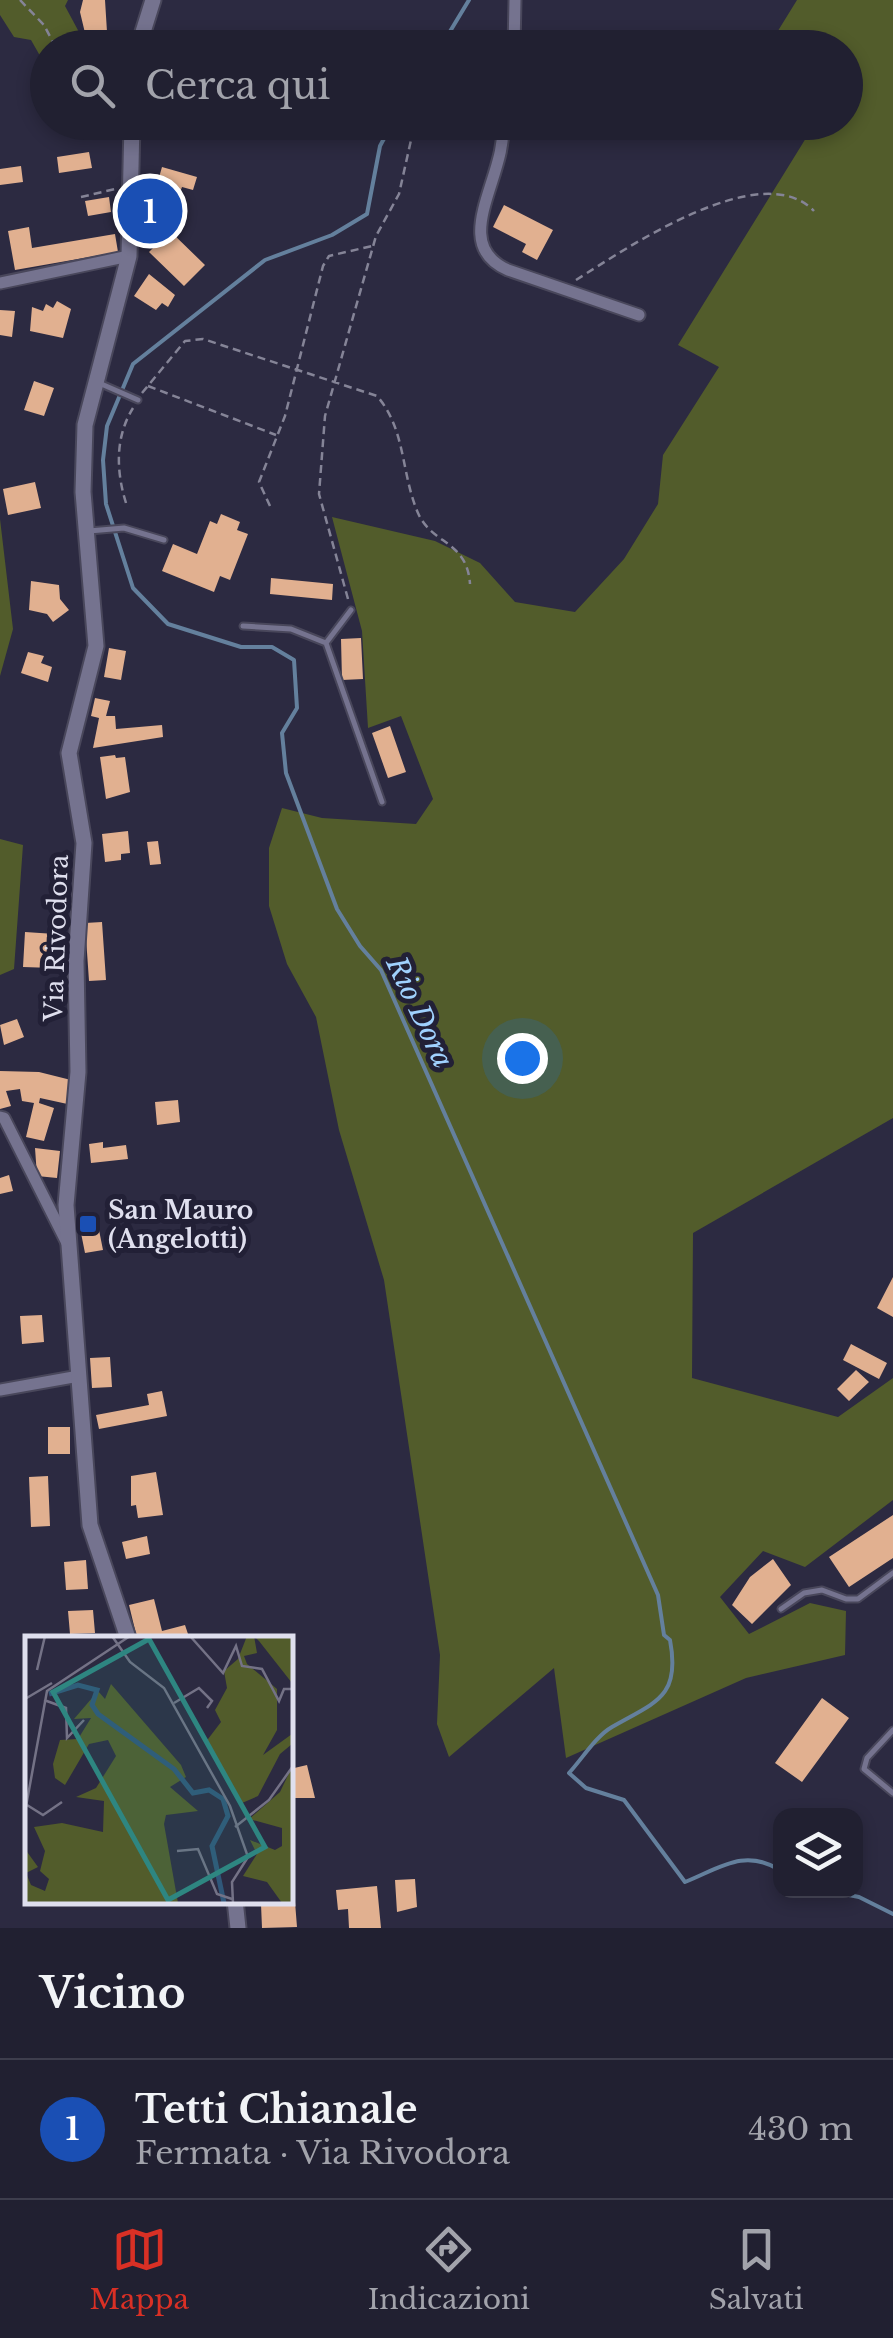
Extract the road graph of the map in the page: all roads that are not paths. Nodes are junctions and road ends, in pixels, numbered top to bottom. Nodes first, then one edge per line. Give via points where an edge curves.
1 (152, 0) edge
2 (515, 0) edge
3 (143, 30) edge
4 (514, 30) edge
5 (132, 140) edge
6 (505, 140) edge
7 (129, 256) junction
8 (0, 284) edge
9 (640, 315) dead end
10 (96, 382) junction
11 (138, 400) road end
12 (86, 531) junction
13 (164, 540) dead end
14 (351, 610) road end
15 (243, 626) dead end
16 (326, 643) junction
17 (382, 802) dead end
18 (0, 1117) edge
19 (69, 1247) junction
20 (78, 1376) junction
21 (0, 1390) edge
22 (893, 1572) edge
23 (781, 1609) dead end
24 (127, 1636) edge
25 (893, 1730) edge
26 (893, 1793) edge
27 (235, 1903) edge
28 (238, 1928) edge

1 - 3 street
2 - 4 street
5 - 7 street, Via Rivodora
6 - 9 street via 478,232 482,252 491,263
7 - 8 street
7 - 10 street, Via Rivodora
10 - 11 lane
10 - 12 street, Via Rivodora via 85,425
12 - 13 lane via 124,528
12 - 19 street, Via Rivodora via 96,646 69,754 84,843
14 - 16 lane
15 - 16 lane via 291,629
16 - 17 lane
18 - 19 street
19 - 20 street, Via Rivodora
20 - 21 street
20 - 24 street, Via Rivodora via 90,1525
22 - 23 lane via 858,1599 822,1590
25 - 26 lane via 864,1769
27 - 28 street

